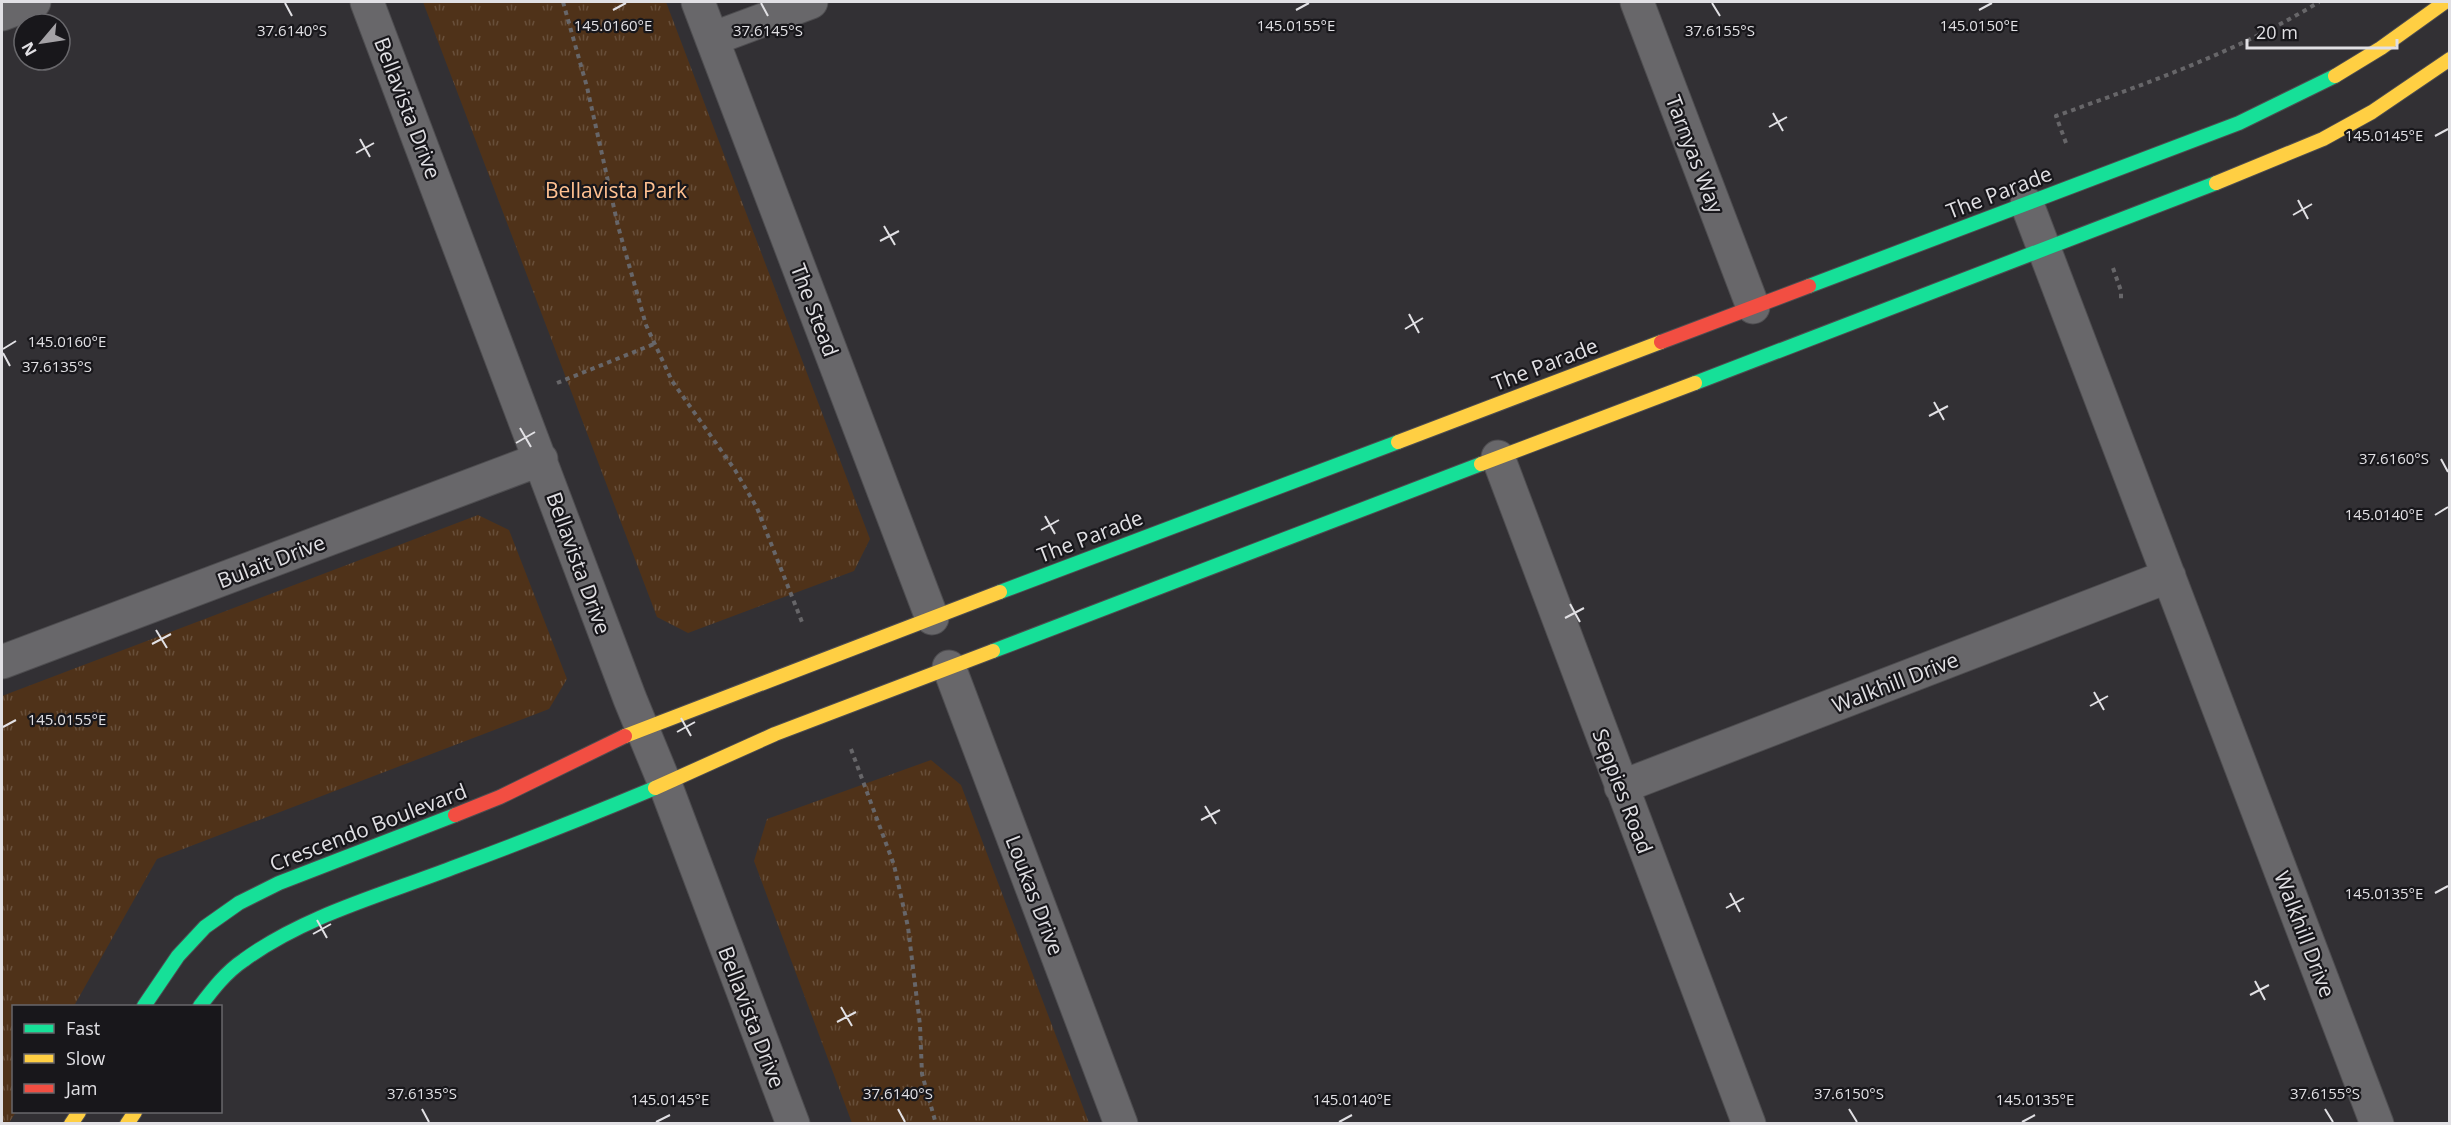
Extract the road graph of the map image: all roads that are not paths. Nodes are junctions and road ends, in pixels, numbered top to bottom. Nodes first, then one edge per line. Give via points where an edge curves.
1 (34, 2) edge
2 (367, 2) edge
3 (698, 2) edge
4 (811, 2) edge
5 (1637, 2) edge
6 (2445, 2) edge
7 (2, 14) edge
8 (712, 39) junction
9 (2450, 59) edge
10 (2027, 204) junction
11 (2042, 250) junction
12 (1753, 307) junction
13 (1498, 457) junction
14 (541, 459) junction
15 (2169, 576) junction
16 (932, 618) junction
17 (2, 662) edge
18 (949, 667) junction
19 (641, 728) junction
20 (664, 784) junction
21 (1622, 787) junction
22 (145, 1005) edge
23 (201, 1005) edge
24 (793, 1124) edge
25 (1121, 1124) edge
26 (1749, 1124) edge
27 (2377, 1124) edge

1 - 7 street
2 - 14 street, Bellavista Drive
3 - 8 street, The Stead
4 - 8 street
5 - 12 street, Tarnyas Way
6 - 10 street, The Parade via 2358,63 2305,92 2239,123
8 - 16 street, The Stead
9 - 11 street via 2372,112 2323,139
10 - 11 street, Walkhill Drive
10 - 12 street, The Parade
11 - 13 street
11 - 15 street, Walkhill Drive
12 - 16 street, The Parade
13 - 18 street
13 - 21 street, Seppies Road
14 - 17 street, Bulait Drive
14 - 19 street, Bellavista Drive
15 - 21 street, Walkhill Drive
15 - 27 street, Walkhill Drive
16 - 19 street, The Parade
18 - 20 street via 775,734
18 - 25 street, Loukas Drive
19 - 20 street, Bellavista Drive
19 - 22 street, Crescendo Boulevard via 500,797 279,883 239,903 205,927 178,956
20 - 23 street via 275,939 242,961
20 - 24 street, Bellavista Drive
21 - 26 street, Seppies Road

